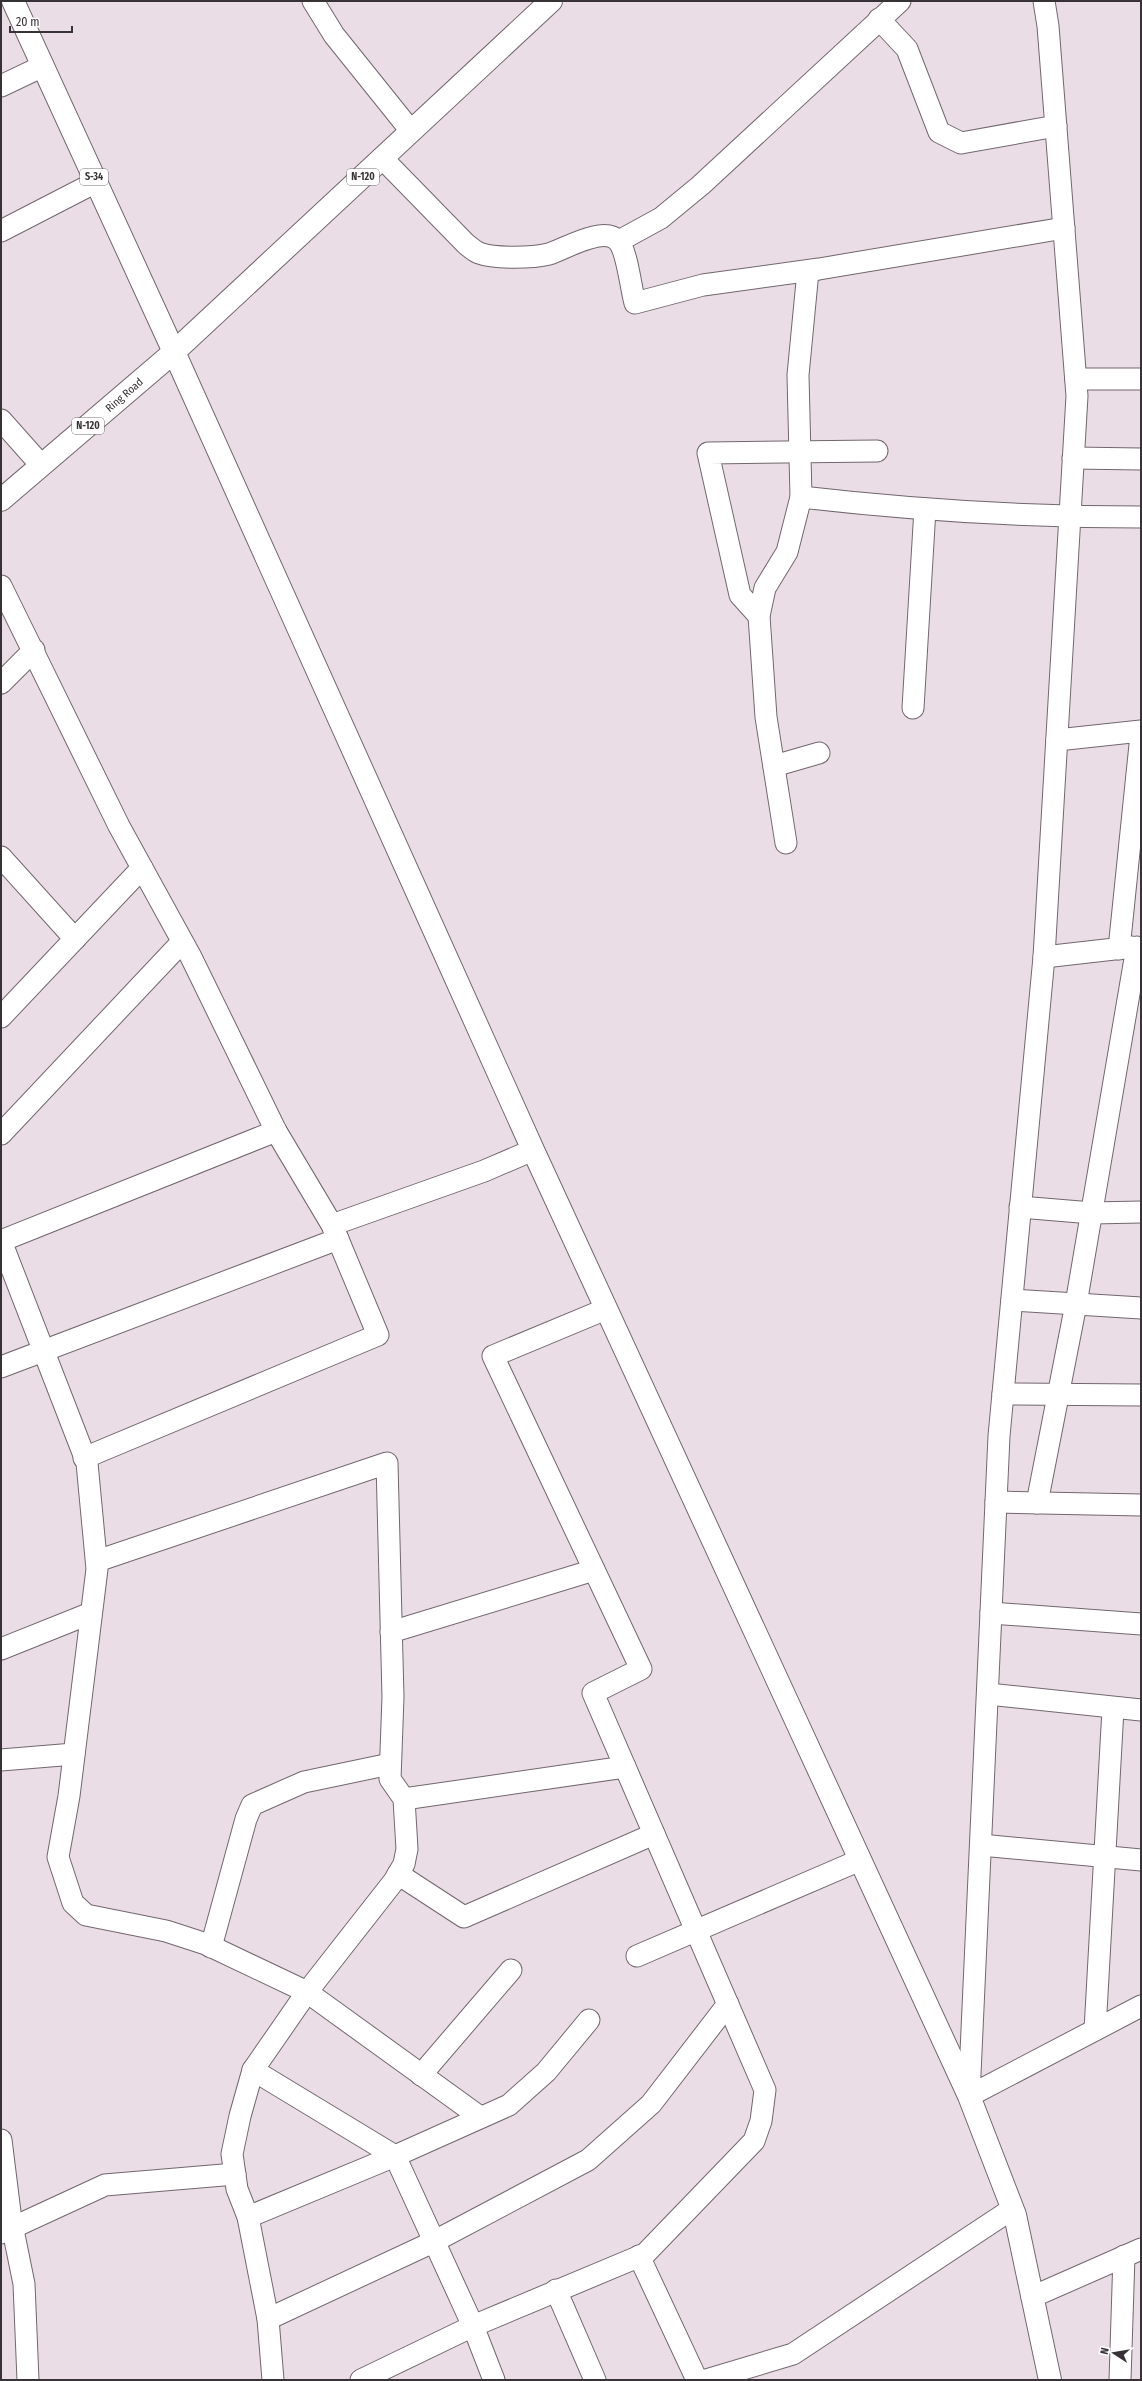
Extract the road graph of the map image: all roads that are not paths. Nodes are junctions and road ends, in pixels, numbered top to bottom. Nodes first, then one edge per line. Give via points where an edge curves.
1 (13, 1) edge
2 (313, 1) edge
3 (551, 1) edge
4 (1044, 1) edge
5 (886, 8) edge
6 (43, 66) junction
7 (1, 86) edge
8 (1056, 126) junction
9 (411, 131) junction
10 (382, 158) junction
11 (96, 182) junction
12 (1064, 228) junction
13 (1, 231) edge
14 (619, 241) junction
15 (808, 270) junction
16 (174, 352) junction
17 (1076, 379) junction
18 (1141, 379) edge
19 (1, 420) edge
20 (877, 451) dead end
21 (799, 452) junction
22 (1074, 458) junction
23 (1141, 459) edge
24 (42, 465) junction
25 (801, 497) junction
26 (1, 500) edge
27 (925, 509) junction
28 (1070, 517) junction
29 (1141, 517) edge
30 (1, 586) edge
31 (759, 616) junction
32 (34, 650) junction
33 (1, 683) edge
34 (913, 708) dead end
35 (1141, 731) edge
36 (1141, 735) edge
37 (1057, 740) junction
38 (819, 753) dead end
39 (774, 766) junction
40 (786, 843) dead end
41 (1135, 855) edge
42 (1, 857) edge
43 (142, 868) junction
44 (75, 939) junction
45 (182, 942) junction
46 (1133, 948) edge
47 (1044, 957) junction
48 (1, 1017) edge
49 (276, 1131) junction
50 (1, 1134) edge
51 (533, 1150) junction
52 (1020, 1207) junction
53 (1141, 1212) edge
54 (1092, 1213) junction
55 (335, 1232) junction
56 (1, 1241) edge
57 (1012, 1300) junction
58 (1076, 1304) junction
59 (1141, 1308) edge
60 (606, 1309) junction
61 (43, 1350) junction
62 (1, 1367) edge
63 (1003, 1394) junction
64 (1058, 1394) junction
65 (1141, 1395) edge
66 (84, 1458) junction
67 (996, 1502) junction
68 (1037, 1503) junction
69 (1141, 1505) edge
70 (97, 1560) junction
71 (594, 1570) junction
72 (91, 1613) junction
73 (991, 1613) junction
74 (1141, 1624) edge
75 (391, 1632) junction
76 (1, 1649) edge
77 (988, 1694) junction
78 (1113, 1709) junction
79 (1141, 1710) edge
80 (74, 1754) junction
81 (1, 1760) edge
82 (390, 1764) junction
83 (625, 1767) junction
84 (404, 1799) junction
85 (654, 1834) junction
86 (981, 1845) junction
87 (1104, 1856) junction
88 (860, 1860) junction
89 (1141, 1860) edge
90 (398, 1874) junction
91 (696, 1931) junction
92 (211, 1947) junction
93 (637, 1956) dead end
94 (511, 1970) dead end
95 (307, 1992) junction
96 (728, 2004) junction
97 (1141, 2006) edge
98 (589, 2020) dead end
99 (1095, 2030) junction
100 (253, 2070) junction
101 (421, 2075) junction
102 (970, 2096) junction
103 (480, 2117) junction
104 (1, 2140) edge
105 (395, 2156) junction
106 (235, 2174) junction
107 (1012, 2209) junction
108 (248, 2217) junction
109 (7, 2231) edge
110 (434, 2242) junction
111 (1132, 2252) edge
112 (639, 2256) junction
113 (556, 2290) junction
114 (1032, 2297) junction
115 (268, 2319) junction
116 (473, 2326) junction
117 (386, 2375) edge
118 (1046, 2378) edge
119 (28, 2380) edge
120 (273, 2380) edge
121 (361, 2380) edge
122 (494, 2380) edge
123 (595, 2380) edge
124 (697, 2380) edge
125 (706, 2380) edge
126 (1120, 2380) edge

1 - 6 main road, S-34
2 - 9 street via 334,35
3 - 9 main road, N-120
4 - 8 street
5 - 8 street via 907,49 939,132 961,143
5 - 14 street via 701,185 661,218
6 - 7 street
6 - 11 main road, S-34
8 - 12 street
9 - 10 main road, N-120
10 - 14 street via 466,244 479,253 524,257 549,254 588,238 606,235
10 - 16 main road, N-120
11 - 13 street
11 - 16 main road, S-34
12 - 15 street
12 - 17 street
14 - 15 street via 635,303 703,285
15 - 21 street via 798,375
16 - 24 main road, Ring Road / N-120
16 - 51 main road
17 - 18 street
17 - 22 street
19 - 24 street
20 - 21 street
21 - 25 street
21 - 31 street via 708,453 740,595
22 - 23 street
22 - 28 street
24 - 26 main road, Ring Road / N-120
25 - 27 street
25 - 31 street via 787,552 765,588
27 - 28 street
27 - 34 street
28 - 29 street
28 - 37 street
30 - 32 street
31 - 39 street via 766,717
32 - 33 street
32 - 43 street
35 - 37 street
36 - 41 street
37 - 47 street
38 - 39 street
39 - 40 street
41 - 46 street
42 - 44 street
43 - 44 street
43 - 45 street
44 - 48 street
45 - 49 street
45 - 50 street
46 - 47 street
46 - 54 street
47 - 52 street
49 - 55 street
49 - 56 street
51 - 55 street
51 - 60 main road
52 - 54 street
52 - 57 street
53 - 54 street
54 - 58 street
55 - 61 street
55 - 66 street via 378,1335
56 - 61 street
57 - 58 street
57 - 63 street
58 - 59 street
58 - 64 street
60 - 71 street via 492,1356
60 - 88 main road
61 - 62 street
61 - 66 street
63 - 64 street
63 - 67 street
64 - 65 street
64 - 68 street
66 - 70 street
67 - 68 street
67 - 73 street
68 - 69 street
70 - 72 street
70 - 75 street via 387,1463
71 - 75 street
71 - 83 street via 641,1669 593,1693
72 - 76 street
72 - 80 street
73 - 74 street
73 - 77 street
75 - 82 street via 393,1697
77 - 78 street
77 - 86 street
78 - 79 street
78 - 87 street
80 - 81 street
80 - 92 street via 58,1857 73,1904 86,1915 166,1931
82 - 84 street via 390,1779
82 - 92 street via 304,1782 252,1805
83 - 84 street
83 - 85 street
84 - 90 street via 407,1849 404,1864
85 - 90 street via 464,1917
85 - 91 street
86 - 87 street
86 - 102 street
87 - 89 street
87 - 99 street
88 - 91 street
88 - 102 main road
90 - 95 street
91 - 93 street
91 - 96 street
92 - 95 street
94 - 101 street
95 - 100 street
95 - 101 street
96 - 110 street via 650,2104 588,2160
96 - 112 street via 765,2090 761,2121 754,2141 645,2254
97 - 99 street
98 - 103 street via 541,2077 509,2105
99 - 102 street
100 - 105 street
100 - 106 street via 232,2154
101 - 103 street
102 - 107 main road
103 - 105 street
104 - 109 street
105 - 108 street
105 - 110 street
106 - 108 street via 237,2189
106 - 109 street via 106,2184
107 - 114 main road
107 - 125 street via 792,2354
108 - 115 street
109 - 119 street via 24,2284
110 - 115 street
110 - 116 street
111 - 114 street
111 - 126 street
112 - 113 street
112 - 124 street
113 - 116 street
113 - 123 street
114 - 118 main road
115 - 120 street
116 - 117 street
116 - 122 street
117 - 121 street

